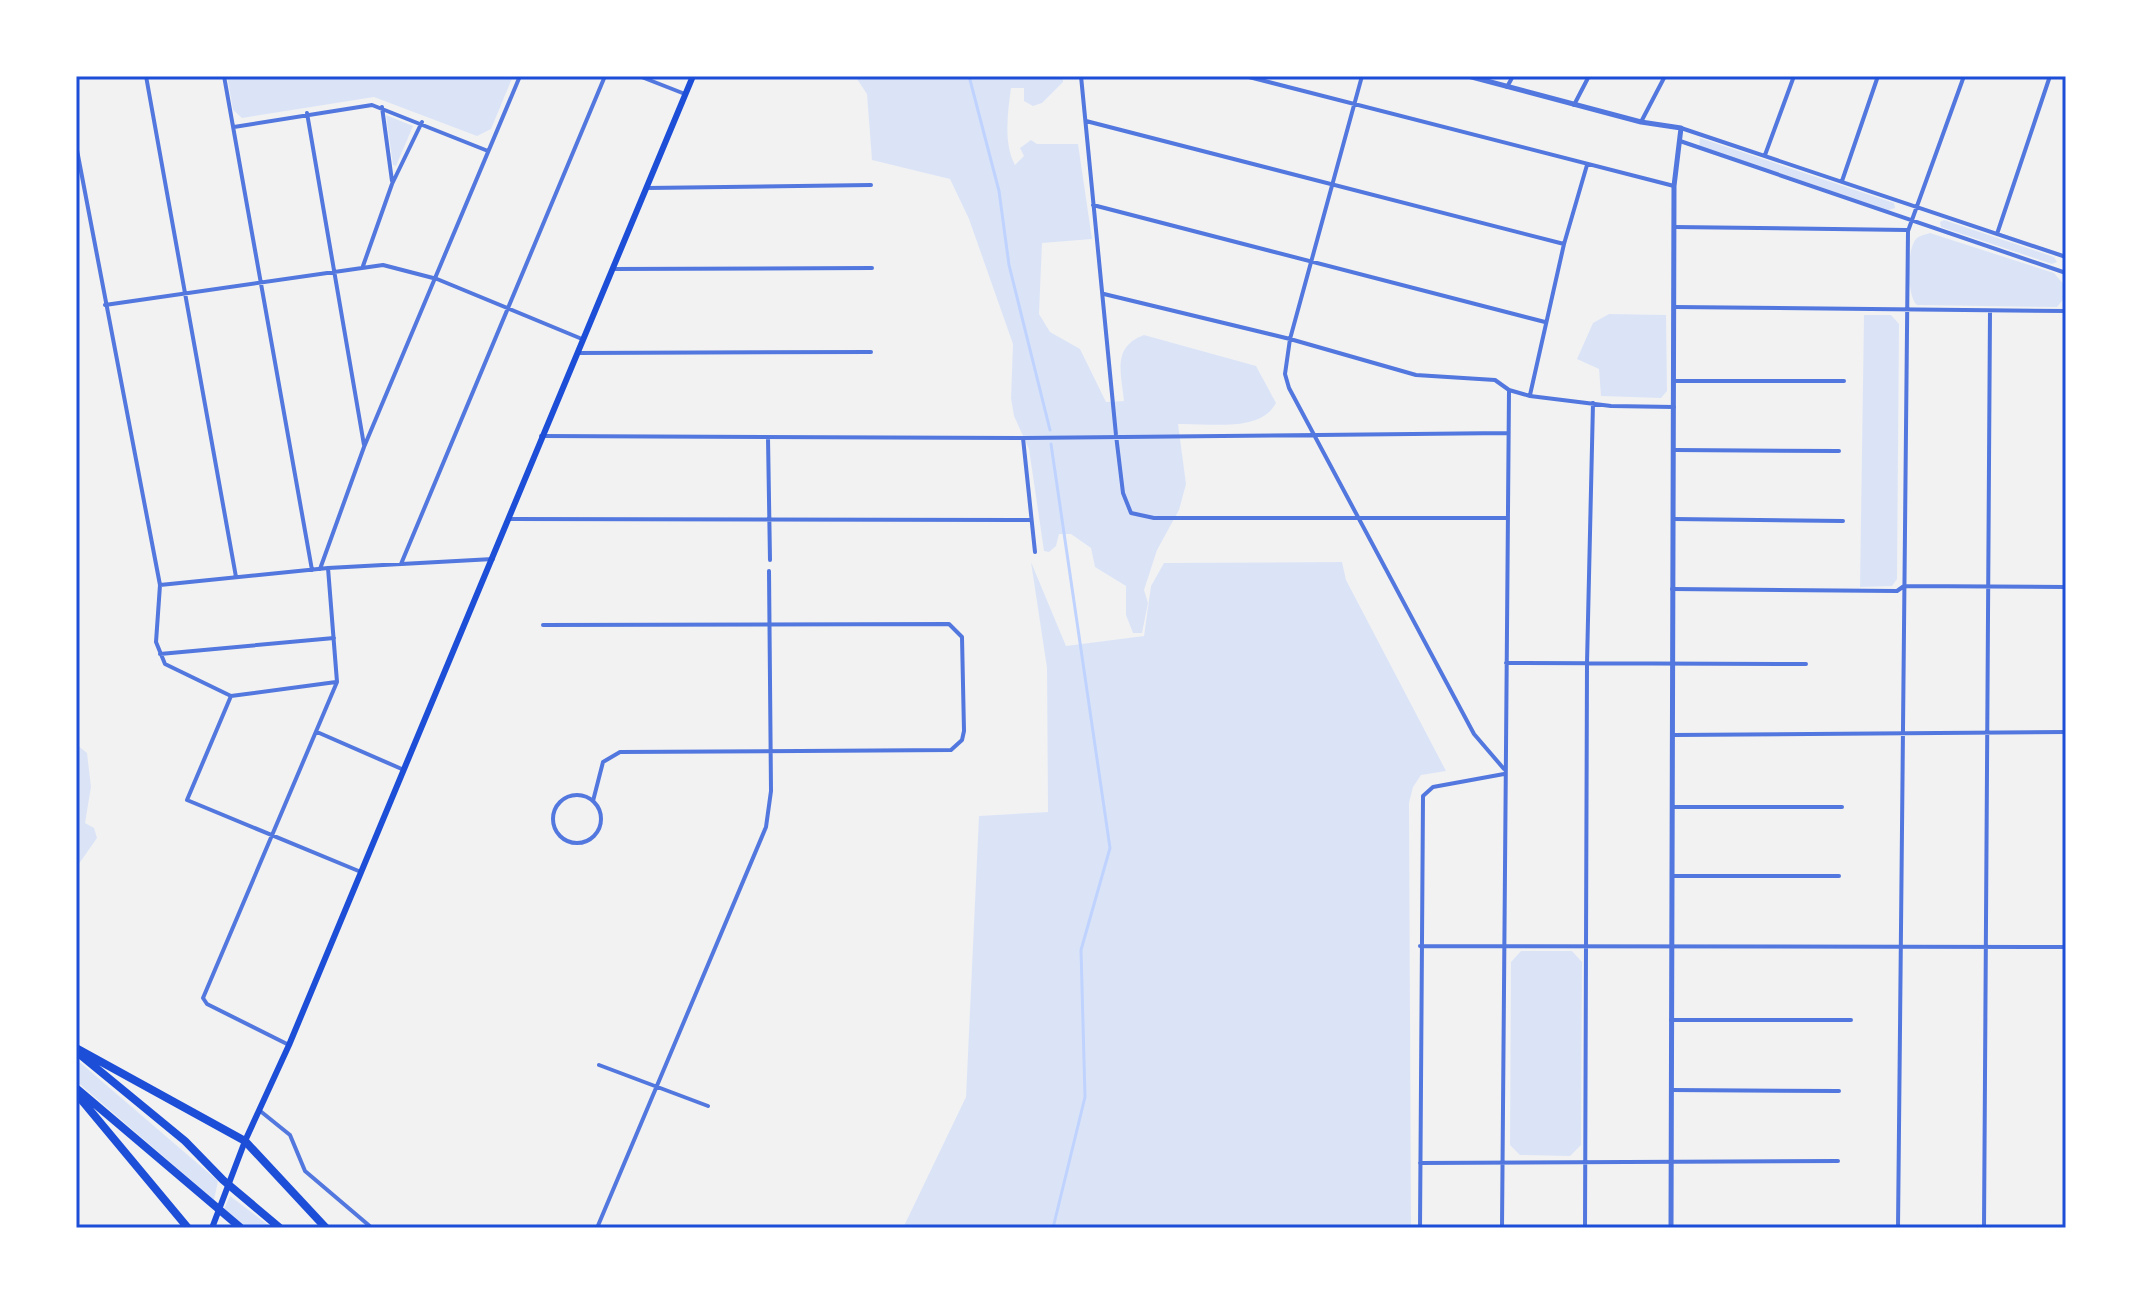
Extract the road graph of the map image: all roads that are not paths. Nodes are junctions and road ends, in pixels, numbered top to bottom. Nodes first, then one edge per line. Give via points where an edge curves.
1 (146, 76) edge
2 (224, 76) edge
3 (520, 76) edge
4 (605, 76) edge
5 (639, 76) edge
6 (693, 76) edge
7 (1081, 76) edge
8 (1245, 76) edge
9 (1362, 76) edge
10 (1468, 76) edge
11 (1513, 76) edge
12 (1589, 76) edge
13 (1665, 76) edge
14 (1794, 76) edge
15 (1878, 76) edge
16 (1964, 76) edge
17 (2050, 76) edge
18 (1507, 87) junction
19 (685, 94) junction
20 (1354, 103) junction
21 (1574, 105) junction
22 (382, 106) junction
23 (307, 113) junction
24 (1086, 121) junction
25 (422, 122) junction
26 (1641, 122) junction
27 (234, 127) junction
28 (1681, 128) junction
29 (1677, 141) junction
30 (76, 145) edge
31 (488, 151) junction
32 (1765, 155) junction
33 (1587, 165) junction
34 (1842, 181) junction
35 (392, 184) junction
36 (1333, 184) junction
37 (871, 185) dead end
38 (1674, 186) junction
39 (647, 188) junction
40 (1093, 205) junction
41 (1919, 207) junction
42 (1912, 222) junction
43 (1674, 227) junction
44 (1908, 231) junction
45 (1997, 234) junction
46 (1564, 244) junction
47 (2066, 257) edge
48 (1313, 263) junction
49 (363, 266) junction
50 (872, 268) dead end
51 (612, 269) junction
52 (336, 271) junction
53 (2066, 273) edge
54 (437, 279) junction
55 (259, 284) junction
56 (1104, 294) junction
57 (184, 295) junction
58 (105, 305) junction
59 (1674, 307) junction
60 (508, 308) junction
61 (1907, 310) junction
62 (1990, 311) junction
63 (2066, 311) edge
64 (1545, 322) junction
65 (582, 339) junction
66 (1290, 339) junction
67 (871, 352) dead end
68 (577, 353) junction
69 (1674, 381) junction
70 (1844, 381) dead end
71 (1509, 390) junction
72 (1530, 396) junction
73 (1593, 403) junction
74 (1674, 407) junction
75 (1315, 432) junction
76 (1507, 433) junction
77 (1116, 435) junction
78 (541, 436) junction
79 (768, 438) junction
80 (1023, 438) junction
81 (364, 447) junction
82 (1675, 450) junction
83 (1839, 451) dead end
84 (1360, 517) junction
85 (1507, 518) junction
86 (507, 519) junction
87 (1673, 519) junction
88 (1030, 520) junction
89 (770, 521) junction
90 (1843, 521) dead end
91 (1035, 552) dead end
92 (493, 559) junction
93 (770, 560) dead end
94 (401, 564) junction
95 (328, 568) junction
96 (320, 569) junction
97 (312, 570) junction
98 (769, 571) dead end
99 (236, 577) junction
100 (160, 585) junction
101 (1904, 586) junction
102 (1988, 587) junction
103 (2066, 587) edge
104 (1672, 589) junction
105 (770, 624) junction
106 (543, 625) dead end
107 (334, 638) junction
108 (160, 654) junction
109 (1506, 663) junction
110 (1587, 663) junction
111 (1672, 663) junction
112 (1806, 664) dead end
113 (337, 682) junction
114 (231, 696) junction
115 (317, 732) junction
116 (2066, 732) edge
117 (1674, 735) junction
118 (1903, 735) junction
119 (1987, 735) junction
120 (771, 752) junction
121 (404, 770) junction
122 (1504, 772) junction
123 (593, 801) junction
124 (1673, 807) junction
125 (1842, 807) dead end
126 (273, 836) junction
127 (361, 872) junction
128 (1672, 876) junction
129 (1839, 876) dead end
130 (1504, 945) junction
131 (1420, 946) junction
132 (1588, 946) junction
133 (1671, 946) junction
134 (1901, 946) junction
135 (1985, 946) junction
136 (2066, 947) edge
137 (1671, 1020) junction
138 (1851, 1020) dead end
139 (289, 1045) junction
140 (76, 1049) edge
141 (599, 1065) dead end
142 (657, 1085) junction
143 (1671, 1090) junction
144 (76, 1091) edge
145 (1839, 1091) dead end
146 (708, 1106) dead end
147 (259, 1110) junction
148 (245, 1141) junction
149 (1838, 1161) dead end
150 (1502, 1162) junction
151 (1585, 1162) junction
152 (1420, 1163) junction
153 (1670, 1164) junction
154 (238, 1225) edge
155 (188, 1228) edge
156 (212, 1228) edge
157 (280, 1228) edge
158 (326, 1228) edge
159 (372, 1228) edge
160 (597, 1228) edge
161 (1420, 1228) edge
162 (1502, 1228) edge
163 (1585, 1228) edge
164 (1671, 1228) edge
165 (1898, 1228) edge
166 (1984, 1228) edge

1 - 57 street
2 - 27 street
3 - 31 street
4 - 60 street
5 - 19 street
6 - 19 main road
7 - 24 street
8 - 20 street
9 - 20 street
10 - 18 street
11 - 18 street
12 - 21 street
13 - 26 street
14 - 32 street
15 - 34 street
16 - 41 street
17 - 45 street
18 - 21 street
19 - 39 main road
20 - 33 street
20 - 36 street
21 - 26 street
22 - 23 street
22 - 25 street
22 - 35 street
23 - 27 street
23 - 52 street
24 - 36 street
24 - 40 street
25 - 31 street
25 - 35 street
26 - 28 street
27 - 55 street
28 - 29 street
28 - 32 street
29 - 38 street
29 - 42 street
30 - 58 street
31 - 54 street
32 - 34 street
33 - 38 street
33 - 46 street
34 - 41 street
35 - 49 street
36 - 46 street
36 - 48 street
37 - 39 street
38 - 43 street
39 - 51 main road
40 - 48 street
40 - 56 street
41 - 42 street
41 - 45 street
42 - 44 street
42 - 53 street
43 - 44 street
43 - 59 street
44 - 61 street
45 - 47 street
46 - 64 street
48 - 64 street
48 - 66 street
49 - 52 street
49 - 54 street via 405,269
50 - 51 street
51 - 65 main road
52 - 55 street
52 - 81 street
54 - 60 street
54 - 81 street
55 - 57 street
55 - 97 street
56 - 66 street
56 - 77 street
57 - 58 street
57 - 99 street
58 - 100 street
59 - 61 street
59 - 69 street
60 - 65 street
60 - 94 street
61 - 62 street
61 - 101 street
62 - 63 street
62 - 102 street
64 - 72 street
65 - 68 main road
66 - 71 street via 1416,375 1495,380
66 - 75 street via 1287,383
67 - 68 street
68 - 78 main road
69 - 70 street
69 - 74 street
71 - 72 street
71 - 76 street
72 - 73 street
73 - 74 street
73 - 110 street
74 - 82 street
75 - 76 street
75 - 77 street
75 - 84 street
76 - 85 street
77 - 80 street
77 - 84 street via 1127,509 1135,515
78 - 79 street
78 - 86 main road
79 - 80 street
79 - 89 street
80 - 88 street
81 - 96 street
82 - 83 street
82 - 87 street
84 - 85 street
84 - 122 street via 1474,734
85 - 109 street
86 - 89 street
86 - 92 main road
87 - 90 street
87 - 104 street
88 - 89 street
88 - 91 street
89 - 93 street
92 - 94 street
92 - 121 main road
94 - 95 street
95 - 96 street
95 - 107 street
96 - 97 street
97 - 99 street
98 - 105 street
99 - 100 street
100 - 108 street
101 - 102 street
101 - 104 street via 1897,591
101 - 118 street
102 - 103 street
102 - 119 street
104 - 111 street
105 - 106 street
105 - 120 street
105 - 120 street via 953,625 962,637 964,731 959,744 946,751
107 - 108 street
107 - 113 street
108 - 114 street via 174,671
109 - 110 street
109 - 122 street
110 - 111 street
110 - 132 street
111 - 112 street
111 - 117 street
113 - 114 street
113 - 115 street
114 - 126 street via 187,800
115 - 121 street
115 - 126 street
116 - 119 street
117 - 118 street
117 - 124 street
118 - 119 street
118 - 134 street
119 - 135 street
120 - 123 street via 615,753 601,767
120 - 142 street via 770,803 762,839
121 - 127 main road
122 - 130 street
122 - 131 street via 1433,787 1423,796
123 - 123 street via 578,795 562,800 553,815 561,836 582,842 596,833 601,816
124 - 125 street
124 - 128 street
126 - 127 street
126 - 139 street via 204,994 207,1004
127 - 139 main road
128 - 129 street
128 - 133 street
130 - 131 street
130 - 132 street
130 - 150 street
131 - 152 street
132 - 133 street
132 - 151 street
133 - 134 street
133 - 137 street
134 - 135 street
134 - 165 street
135 - 136 street
135 - 166 street
137 - 138 street
137 - 143 street
139 - 147 main road
140 - 148 highway
140 - 157 highway
141 - 142 street
142 - 146 street
142 - 160 street
143 - 145 street
143 - 153 street
144 - 154 highway
144 - 155 highway
147 - 148 main road
147 - 159 street via 290,1135 305,1171
148 - 156 main road
148 - 158 highway
149 - 153 street
150 - 151 street
150 - 152 street
150 - 162 street
151 - 153 street
151 - 163 street
152 - 161 street
153 - 164 street

